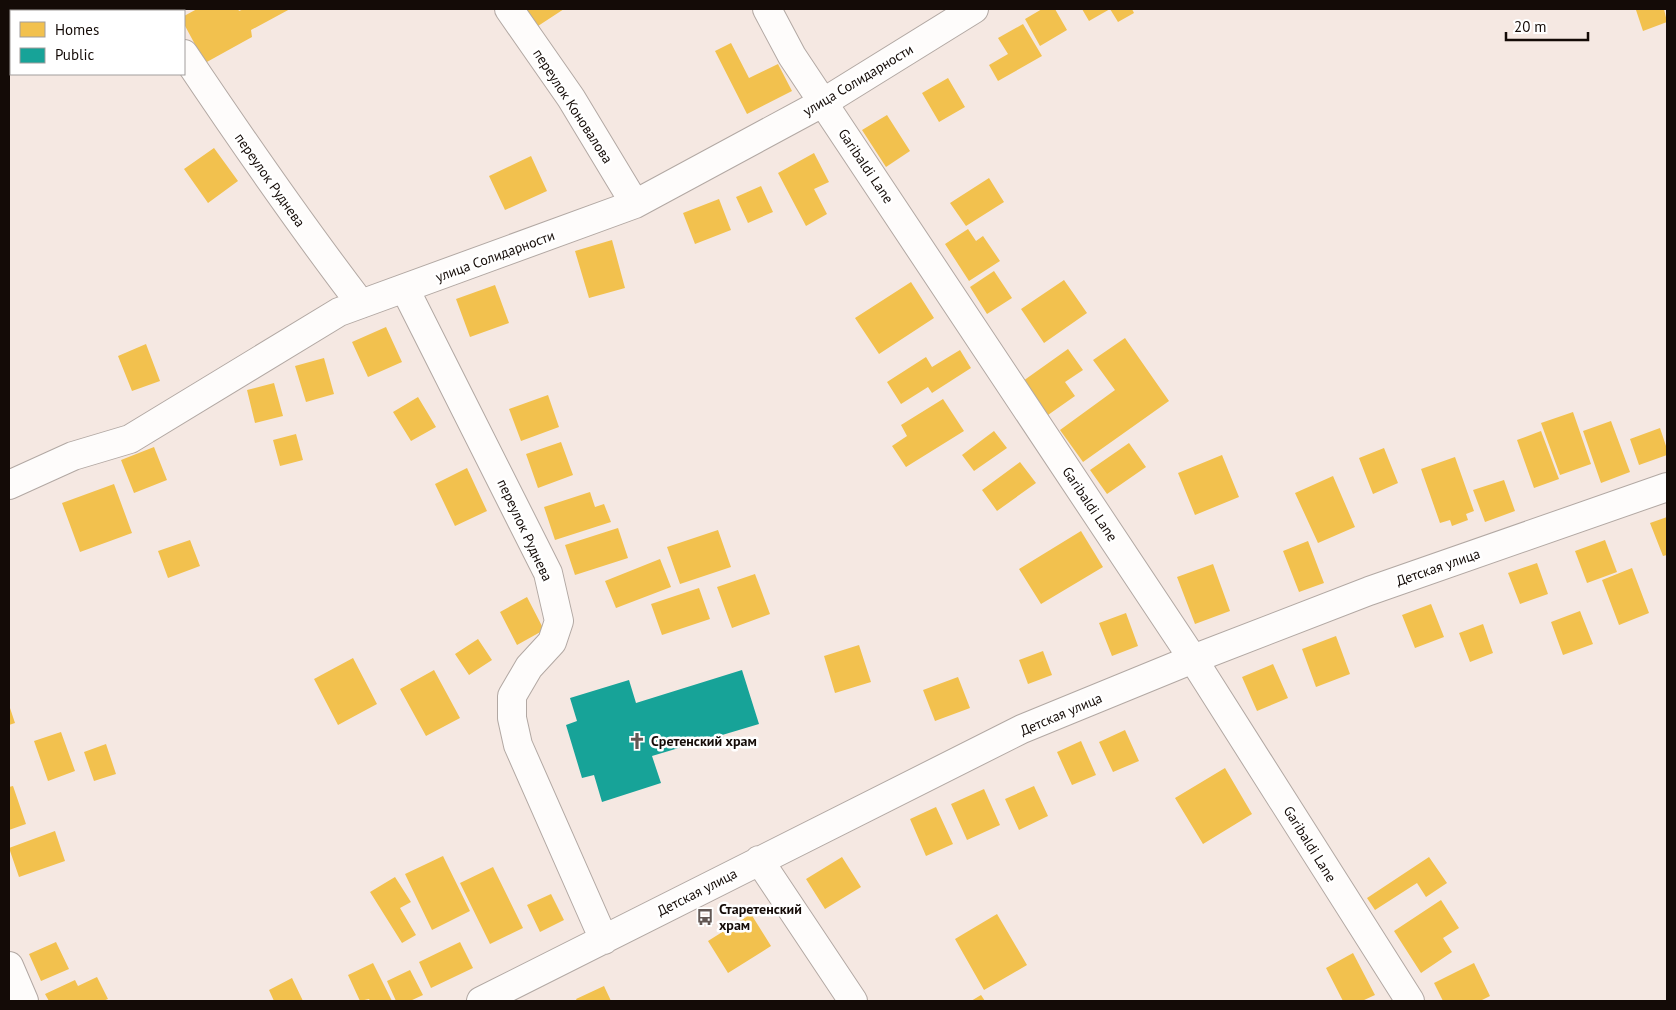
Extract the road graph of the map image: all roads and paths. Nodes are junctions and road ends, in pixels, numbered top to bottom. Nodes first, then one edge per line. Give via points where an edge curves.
1 (510, 9) edge
2 (767, 9) edge
3 (974, 9) edge
4 (185, 55) edge
5 (824, 102) junction
6 (635, 204) junction
7 (405, 289) junction
8 (361, 304) junction
9 (9, 485) edge
10 (1667, 487) edge
11 (1193, 659) junction
12 (759, 860) junction
13 (604, 940) junction
14 (9, 966) edge
15 (24, 1001) edge
16 (480, 1001) edge
17 (854, 1001) edge
18 (1410, 1001) edge

1 - 6 street, переулок Коновалова via 571,98
2 - 5 street, Garibaldi Lane via 792,56
3 - 5 street, улица Солидарности
4 - 8 street, переулок Руднева via 251,154
5 - 6 street, улица Солидарности
5 - 11 street, Garibaldi Lane
6 - 7 street, улица Солидарности
7 - 8 street, улица Солидарности
7 - 13 street, переулок Руднева via 548,573 560,621 552,642 529,667 512,696 512,718 518,745
8 - 9 street, улица Солидарности via 338,312 130,438 73,456
10 - 11 street, Детская улица via 1369,591
11 - 12 street, Детская улица via 1022,729
11 - 18 street, Garibaldi Lane
12 - 13 street, Детская улица
12 - 17 street
13 - 16 street, Детская улица
14 - 15 street

